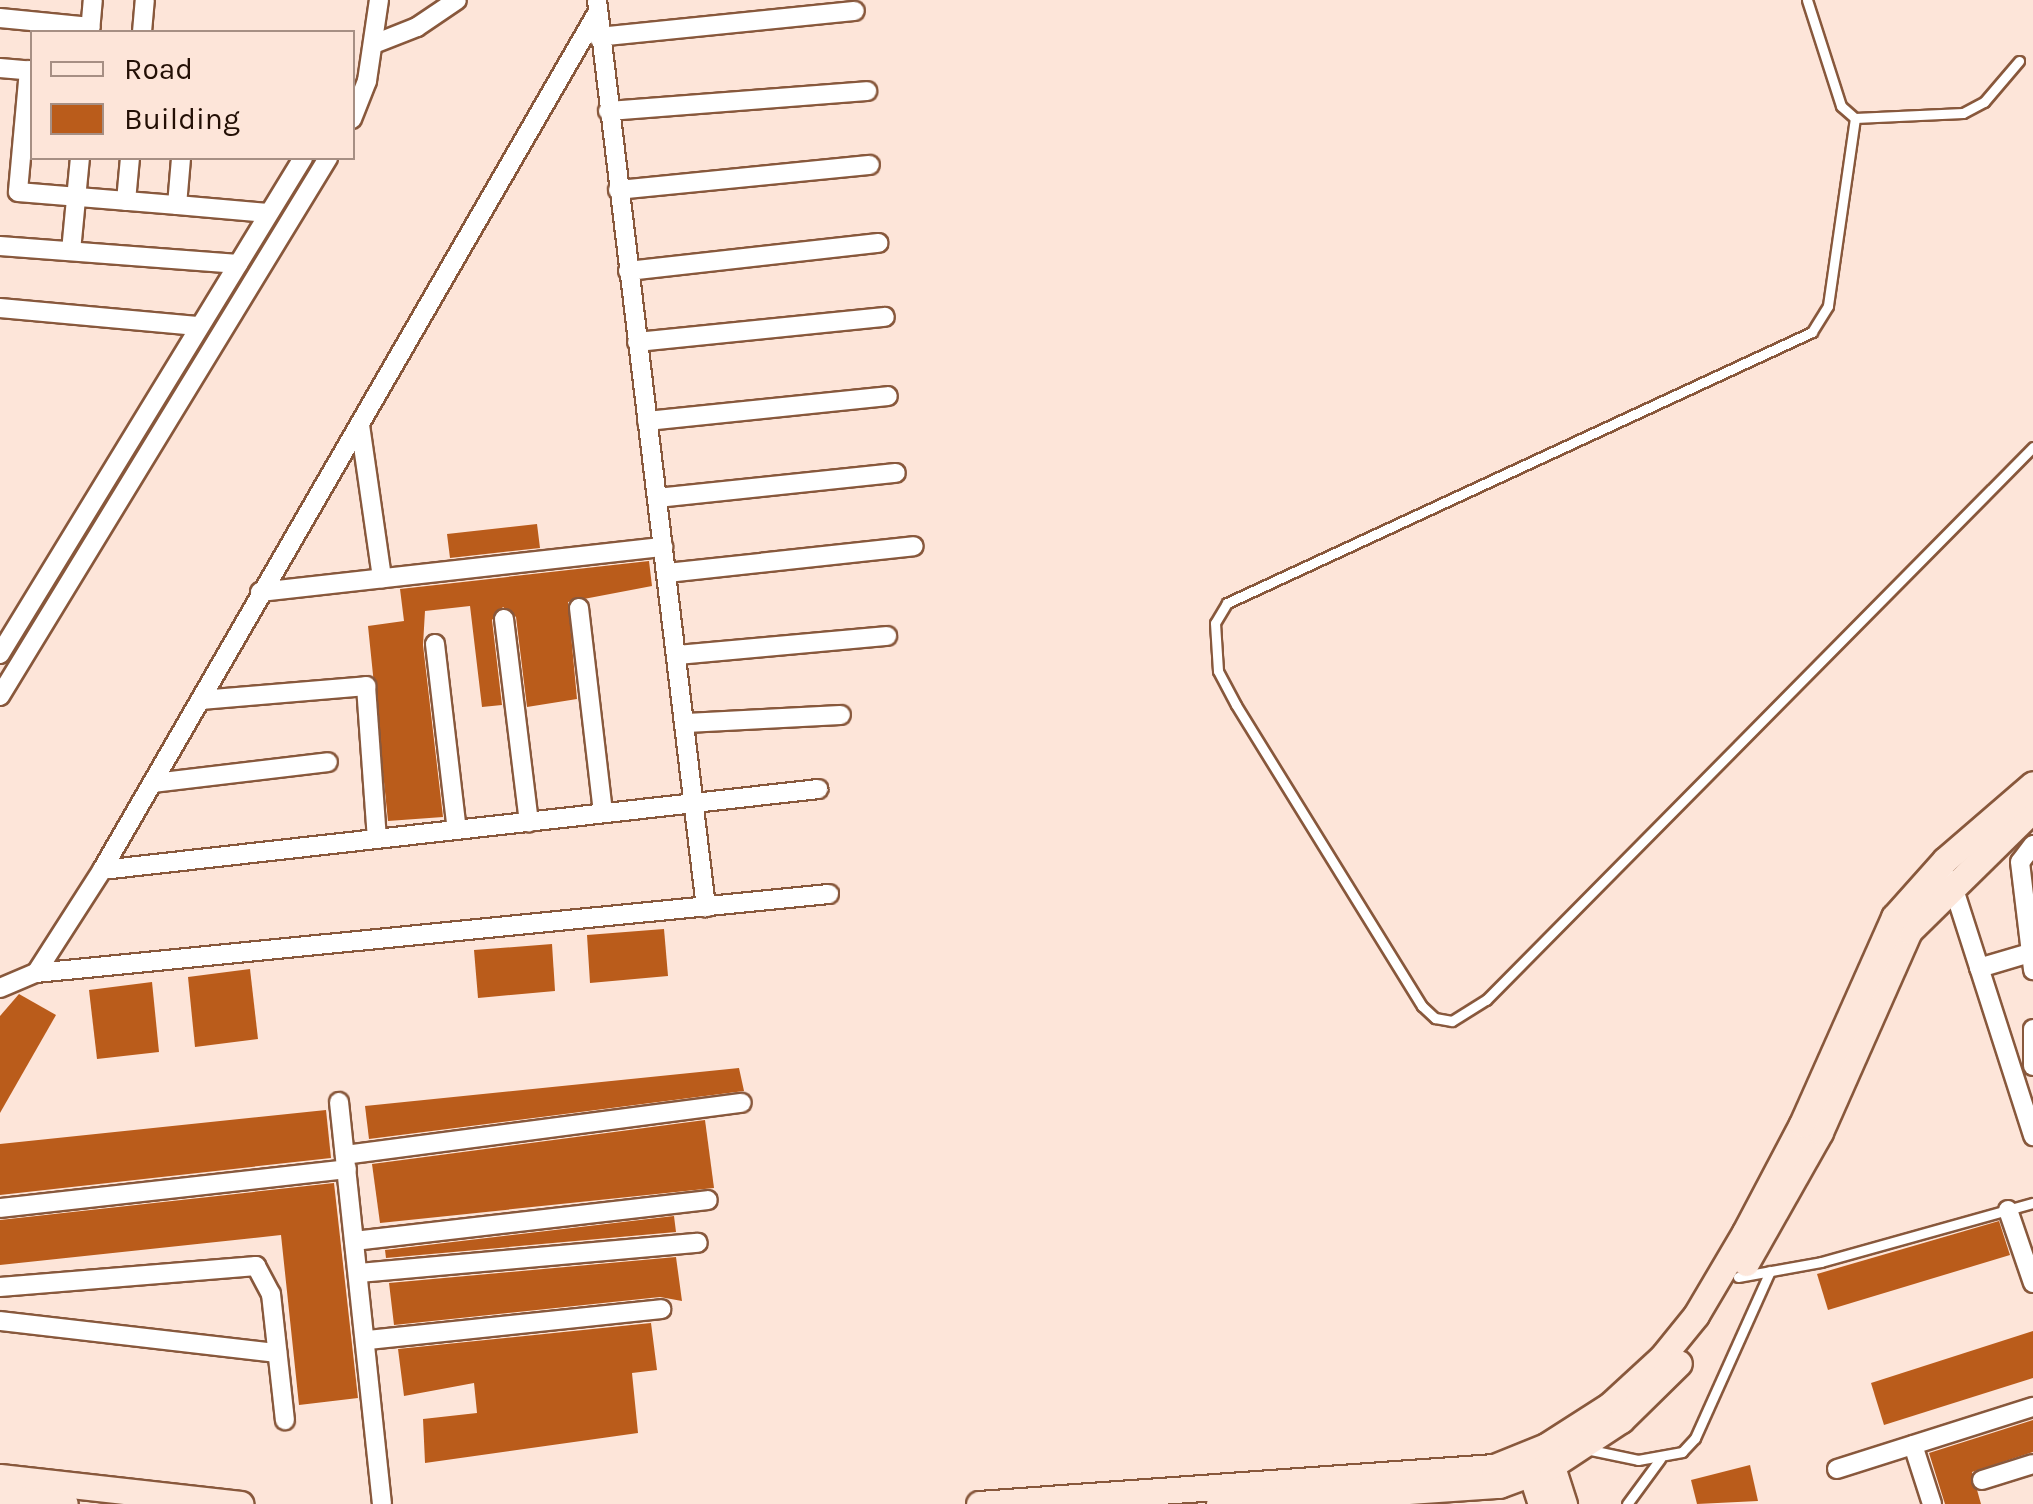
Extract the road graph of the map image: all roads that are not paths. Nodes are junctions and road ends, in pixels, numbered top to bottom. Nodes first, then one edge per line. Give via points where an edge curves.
1 (93, 0) edge
2 (145, 0) edge
3 (379, 0) edge
4 (457, 0) edge
5 (1806, 0) edge
6 (596, 8) edge
7 (856, 11) dead end
8 (0, 18) edge
9 (90, 30) edge
10 (142, 30) edge
11 (598, 37) junction
12 (374, 44) junction
13 (2019, 61) dead end
14 (0, 68) edge
15 (30, 71) edge
16 (360, 86) edge
17 (867, 92) dead end
18 (608, 111) junction
19 (1854, 118) junction
20 (80, 160) edge
21 (130, 160) edge
22 (182, 160) edge
23 (302, 160) edge
24 (327, 160) edge
25 (870, 165) dead end
26 (618, 190) junction
27 (77, 196) junction
28 (126, 201) junction
29 (177, 205) junction
30 (268, 213) junction
31 (878, 243) dead end
32 (0, 246) edge
33 (72, 251) junction
34 (238, 264) junction
35 (628, 271) junction
36 (0, 308) edge
37 (886, 317) dead end
38 (196, 326) junction
39 (638, 342) junction
40 (888, 396) dead end
41 (648, 421) junction
42 (360, 425) junction
43 (2033, 447) edge
44 (896, 473) dead end
45 (658, 498) junction
46 (914, 546) dead end
47 (664, 547) junction
48 (667, 573) junction
49 (382, 578) junction
50 (260, 592) junction
51 (579, 608) dead end
52 (504, 619) dead end
53 (887, 636) dead end
54 (435, 644) dead end
55 (0, 654) edge
56 (678, 655) junction
57 (0, 696) edge
58 (201, 700) junction
59 (840, 714) dead end
60 (686, 723) junction
61 (328, 762) dead end
62 (153, 783) junction
63 (2033, 784) edge
64 (818, 789) dead end
65 (696, 803) junction
66 (2033, 809) edge
67 (603, 814) junction
68 (529, 822) junction
69 (457, 830) junction
70 (377, 839) junction
71 (2033, 845) edge
72 (102, 870) junction
73 (1948, 872) junction
74 (830, 894) dead end
75 (706, 906) junction
76 (2031, 958) edge
77 (1979, 968) junction
78 (36, 973) junction
79 (0, 988) edge
80 (2033, 1029) edge
81 (2033, 1066) edge
82 (340, 1102) dead end
83 (742, 1102) dead end
84 (2033, 1136) edge
85 (346, 1162) junction
86 (708, 1200) dead end
87 (2033, 1203) edge
88 (0, 1208) edge
89 (2008, 1210) junction
90 (354, 1240) junction
91 (698, 1243) dead end
92 (1770, 1271) junction
93 (359, 1274) junction
94 (1738, 1277) junction
95 (2033, 1283) edge
96 (0, 1287) edge
97 (661, 1310) dead end
98 (0, 1321) edge
99 (368, 1340) junction
100 (278, 1353) junction
101 (2033, 1407) edge
102 (285, 1420) dead end
103 (1913, 1445) junction
104 (1578, 1448) junction
105 (1660, 1459) junction
106 (1538, 1460) junction
107 (2033, 1464) edge
108 (1837, 1469) dead end
109 (0, 1478) edge
110 (1982, 1480) dead end
111 (0, 1496) edge
112 (1335, 1501) edge
113 (66, 1504) edge
114 (240, 1504) edge
115 (382, 1504) edge
116 (979, 1504) edge
117 (1219, 1504) edge
118 (1541, 1504) edge
119 (1564, 1504) edge
120 (1627, 1504) edge
121 (1932, 1504) edge

1 - 9 street
2 - 10 street
3 - 12 street
4 - 12 street via 417,28
5 - 19 lane via 1841,106
6 - 11 street
6 - 42 street
7 - 11 street
8 - 9 street
11 - 18 street
12 - 16 street
13 - 19 lane via 1984,102 1963,113
14 - 15 street
15 - 27 street via 18,192
17 - 18 street
18 - 26 street
19 - 43 lane via 1828,306 1812,332 1227,603 1215,623 1218,671 1422,1006 1452,1021 1486,1000
20 - 27 street
21 - 28 street
22 - 29 street
23 - 30 street
24 - 57 street
25 - 26 street
26 - 35 street
27 - 28 street
27 - 33 street
28 - 29 street
29 - 30 street
30 - 34 street
31 - 35 street
32 - 33 street
33 - 34 street
34 - 38 street
35 - 39 street
36 - 38 street
37 - 39 street
38 - 55 street
39 - 41 street
40 - 41 street
41 - 45 street
42 - 49 street
42 - 50 street
44 - 45 street
45 - 47 street
46 - 48 street
47 - 48 street
47 - 49 street
48 - 56 street
49 - 50 street
50 - 58 street
51 - 67 street
52 - 68 street
53 - 56 street
54 - 69 street
56 - 60 street
58 - 62 street
58 - 70 street via 366,686
59 - 60 street
60 - 65 street
61 - 62 street
62 - 72 street
63 - 73 main road
64 - 65 street
65 - 67 street
65 - 75 street
66 - 73 main road
67 - 68 street
68 - 69 street
69 - 70 street
70 - 72 street
71 - 76 street via 2020,862
72 - 78 street
73 - 77 street
73 - 94 main road via 1909,931 1820,1132
73 - 106 main road via 1894,917 1802,1124 1696,1315 1610,1405
74 - 75 street
75 - 78 street
76 - 77 street
77 - 84 street
78 - 79 street
80 - 81 street
82 - 85 street
83 - 85 street
85 - 88 street
85 - 90 street
86 - 90 street
87 - 89 lane
89 - 92 lane
89 - 95 street
90 - 93 street
91 - 93 street
92 - 94 lane
92 - 105 lane via 1694,1438
93 - 99 street
94 - 104 main road via 1674,1370 1621,1420
96 - 100 street via 256,1266 266,1280
97 - 99 street
98 - 100 street
99 - 115 street
100 - 102 street
101 - 103 street
103 - 108 street
103 - 121 street
104 - 105 lane
104 - 106 main road
105 - 120 lane
106 - 112 main road via 1450,1493
106 - 116 main road via 1448,1473
106 - 118 main road
106 - 119 main road
107 - 110 street
109 - 114 main road
111 - 113 main road
112 - 117 main road

